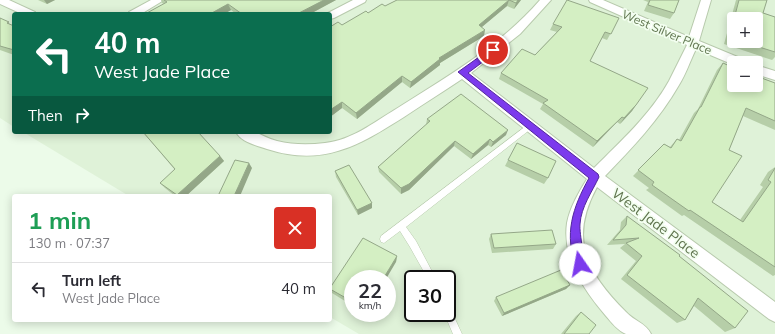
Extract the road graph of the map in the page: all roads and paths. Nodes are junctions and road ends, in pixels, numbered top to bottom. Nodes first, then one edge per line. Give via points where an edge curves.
1 (0, 0) edge
2 (159, 0) edge
3 (362, 0) edge
4 (546, 0) edge
5 (594, 0) edge
6 (706, 0) edge
7 (26, 12) edge
8 (137, 12) edge
9 (332, 15) edge
10 (692, 44) junction
11 (727, 58) edge
12 (462, 72) junction
13 (763, 72) edge
14 (775, 76) edge
15 (530, 126) junction
16 (246, 134) edge
17 (595, 177) junction
18 (401, 226) junction
19 (384, 240) dead end
20 (427, 270) edge
21 (775, 313) edge
22 (452, 322) edge
23 (458, 334) edge
24 (642, 334) edge

1 - 7 street
2 - 8 street
3 - 9 street
4 - 12 street via 521,28
5 - 10 street, West Silver Place
6 - 10 street
10 - 11 street, West Silver Place
10 - 17 street via 674,83 658,109
12 - 15 street, West Jade Place
12 - 16 street via 377,128 339,146 295,150 265,145
13 - 14 street
15 - 17 street, West Jade Place
15 - 18 lane
17 - 21 street, West Jade Place
17 - 24 street via 583,198 575,223 576,249 580,264 594,289 621,320
18 - 19 lane
18 - 20 lane
22 - 23 lane

